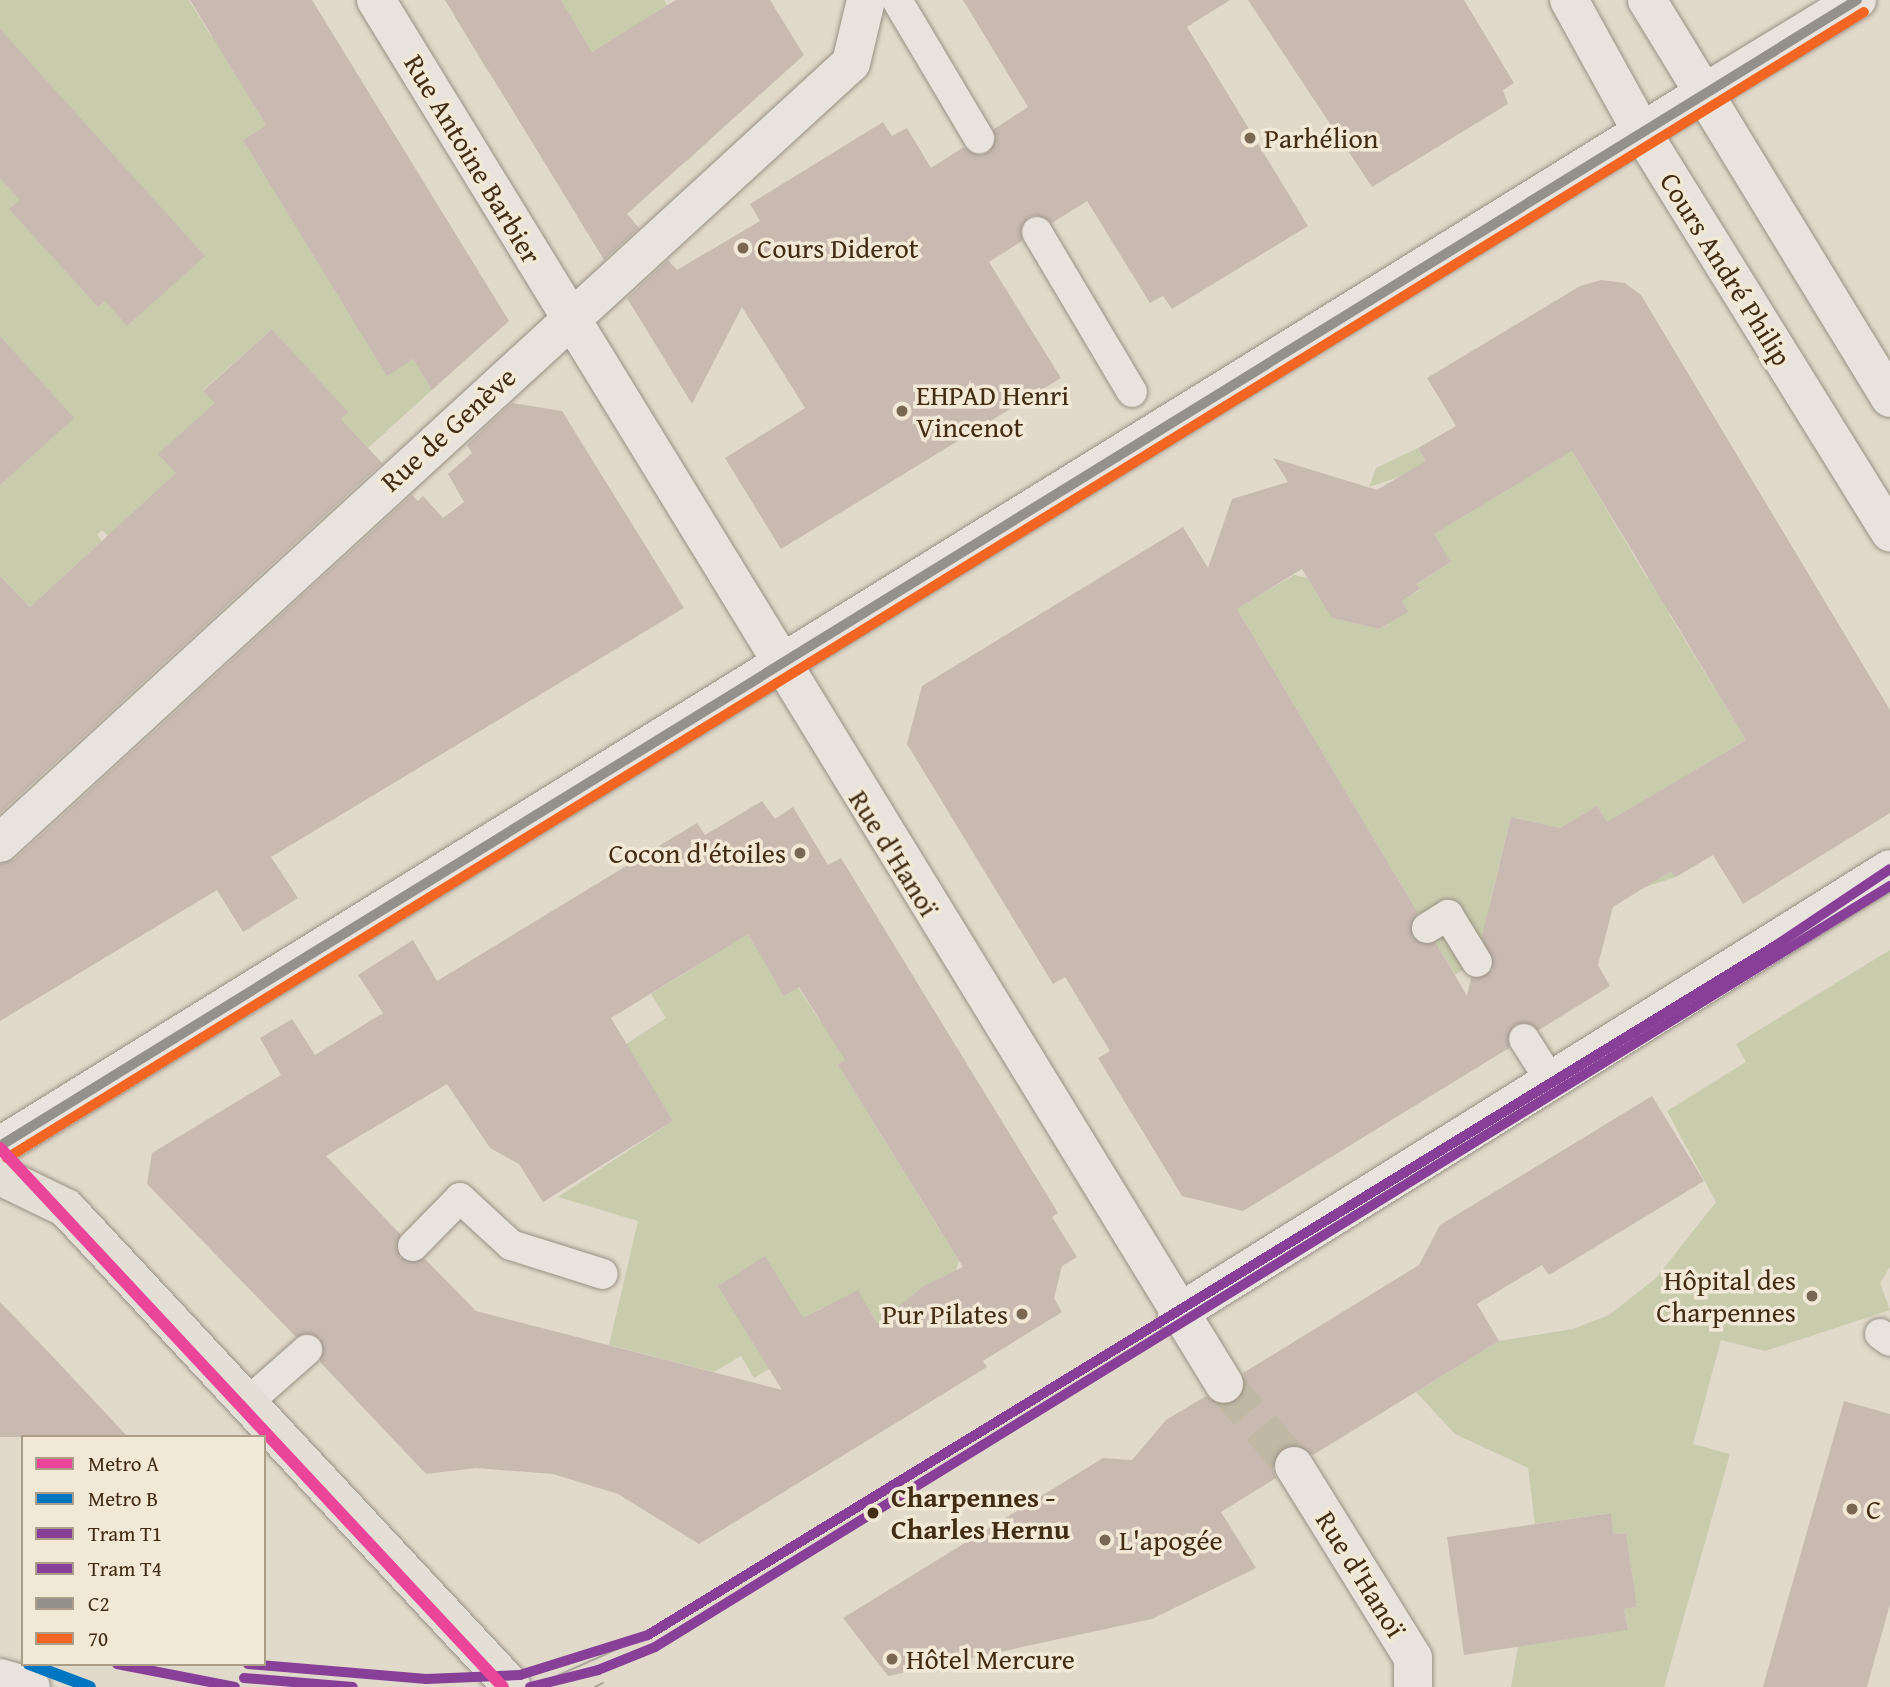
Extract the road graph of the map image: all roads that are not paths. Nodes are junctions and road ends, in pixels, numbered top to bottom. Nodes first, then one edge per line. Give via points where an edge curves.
1 (376, 0) edge
2 (866, 0) edge
3 (897, 0) edge
4 (1569, 0) edge
5 (1647, 0) edge
6 (1857, 0) edge
7 (1704, 93) junction
8 (1643, 134) junction
9 (979, 138) dead end
10 (1037, 232) dead end
11 (569, 318) junction
12 (1132, 392) dead end
13 (1890, 398) edge
14 (1890, 533) edge
15 (779, 665) junction
16 (0, 843) edge
17 (1890, 869) edge
18 (1427, 928) dead end
19 (1477, 962) dead end
20 (1524, 1039) dead end
21 (1552, 1083) junction
22 (0, 1146) edge
23 (0, 1176) edge
24 (413, 1246) dead end
25 (603, 1273) dead end
26 (1177, 1314) junction
27 (307, 1350) dead end
28 (1224, 1384) tunnel mouth
29 (248, 1402) junction
30 (1294, 1466) tunnel mouth
31 (0, 1678) edge
32 (31, 1687) edge
33 (512, 1687) edge
34 (1413, 1687) edge

1 - 11 street, Rue Antoine Barbier
2 - 11 street, Rue de Genève via 851,63
3 - 9 lane
4 - 8 street, Cours André Philip
5 - 7 street
6 - 7 street
7 - 8 street
7 - 13 street
8 - 14 street, Cours André Philip
8 - 15 street
10 - 12 lane
11 - 15 street, Rue d'Hanoï
11 - 16 street, Rue de Genève
15 - 22 street
15 - 26 street, Rue d'Hanoï
17 - 21 street
18 - 19 lane via 1448,915
20 - 21 lane
21 - 26 street
23 - 29 main road via 66,1208
24 - 25 lane via 460,1198 511,1245
26 - 28 street, Rue d'Hanoï
27 - 29 lane
29 - 33 main road
30 - 34 street, Rue d'Hanoï via 1413,1658
31 - 32 street

